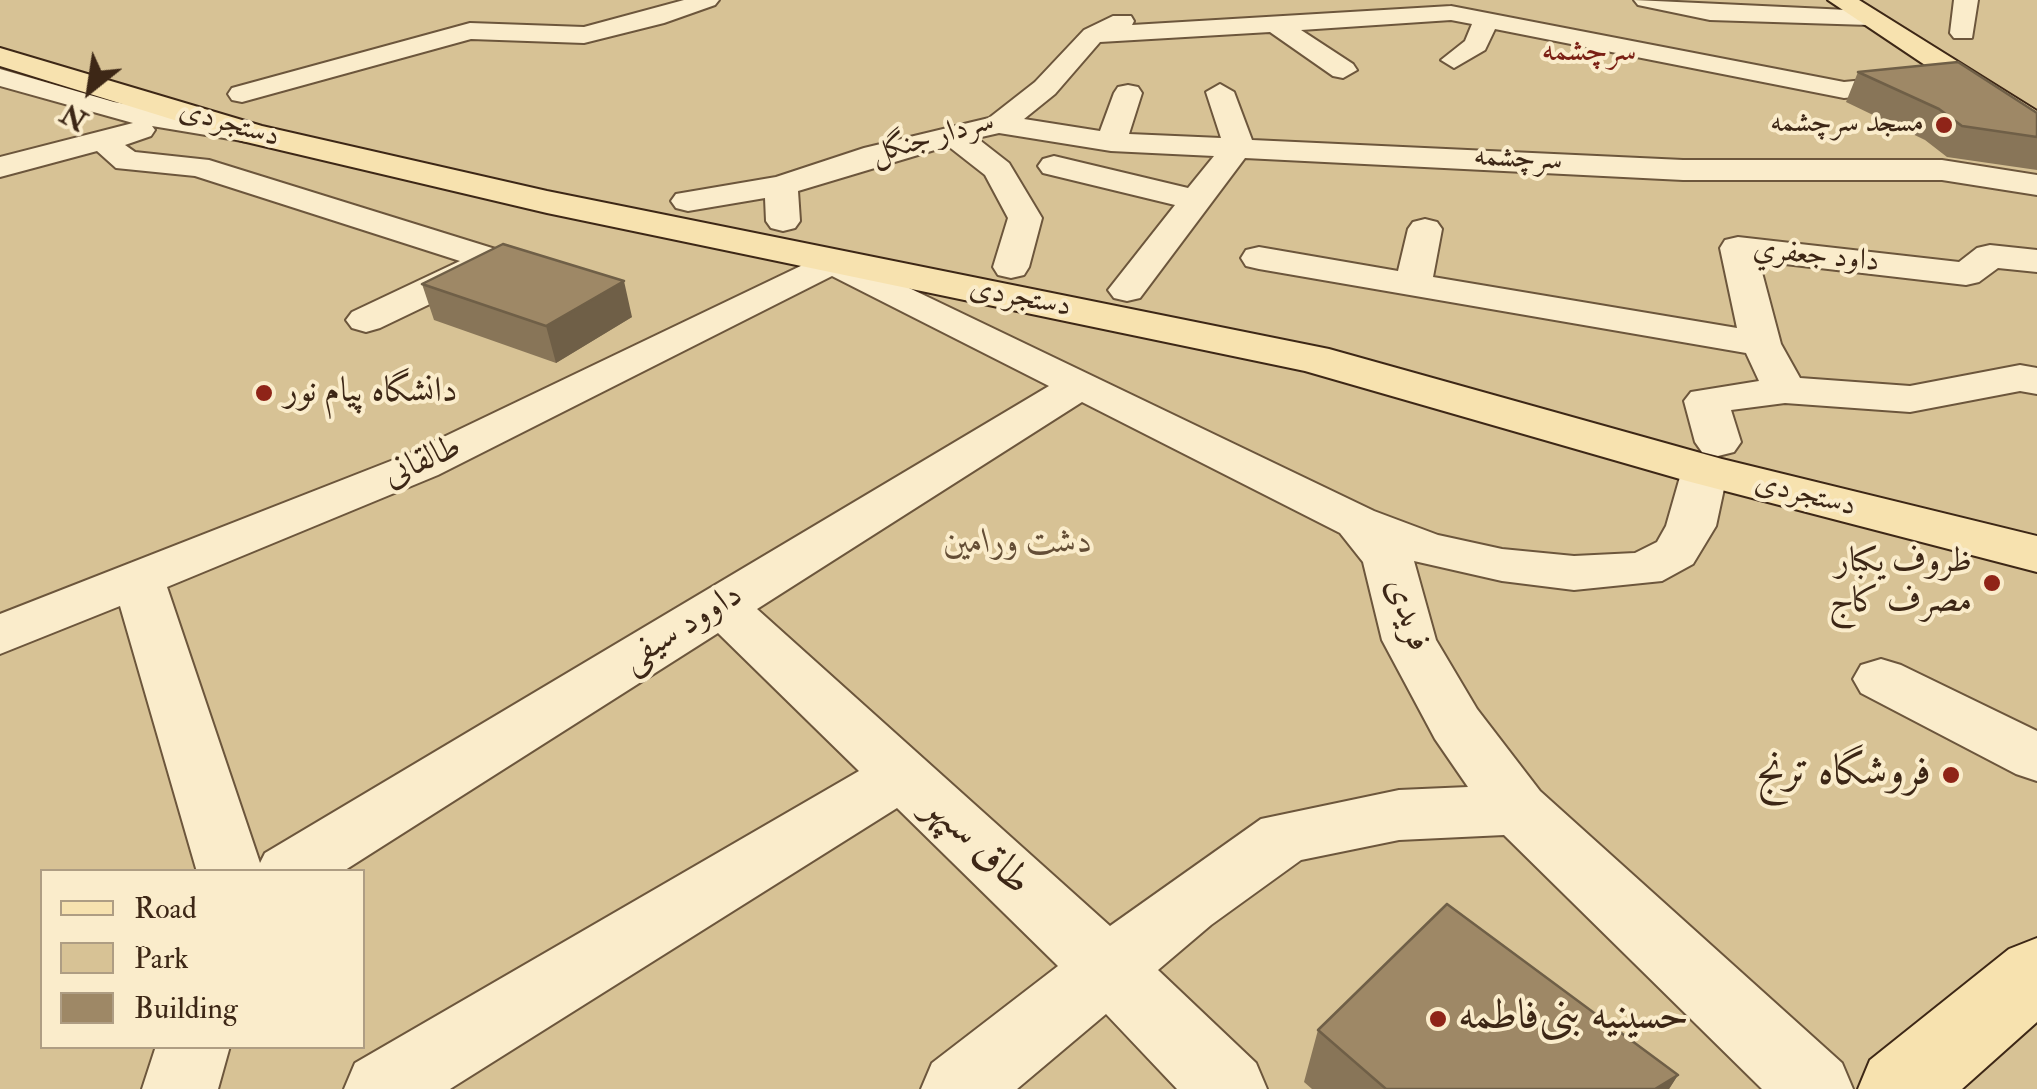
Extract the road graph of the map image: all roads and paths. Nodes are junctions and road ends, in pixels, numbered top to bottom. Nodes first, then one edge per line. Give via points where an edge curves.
1 (707, 0) edge
2 (1167, 0) edge
3 (1646, 0) edge
4 (1840, 0) edge
5 (1966, 0) edge
6 (1869, 18) junction
7 (1486, 20) junction
8 (1274, 23) junction
9 (0, 28) edge
10 (1963, 33) dead end
11 (1093, 35) junction
12 (1862, 48) dead end
13 (1916, 48) junction
14 (0, 57) edge
15 (1454, 60) dead end
16 (1343, 70) dead end
17 (0, 77) edge
18 (1962, 77) junction
19 (1220, 92) dead end
20 (1128, 93) dead end
21 (242, 94) junction
22 (172, 121) junction
23 (1288, 122) dead end
24 (999, 124) junction
25 (2037, 125) edge
26 (254, 134) junction
27 (955, 136) junction
28 (109, 138) junction
29 (1111, 142) junction
30 (1238, 146) junction
31 (1324, 152) junction
32 (1054, 166) dead end
33 (0, 167) edge
34 (2037, 185) edge
35 (1196, 201) junction
36 (782, 204) junction
37 (1425, 229) dead end
38 (1259, 258) dead end
39 (2037, 260) edge
40 (832, 262) junction
41 (1011, 267) junction
42 (1412, 284) junction
43 (1127, 290) junction
44 (366, 320) dead end
45 (1761, 344) junction
46 (2037, 381) edge
47 (1078, 386) junction
48 (1784, 390) junction
49 (1712, 456) junction
50 (2037, 519) edge
51 (1357, 522) junction
52 (2037, 554) edge
53 (139, 581) junction
54 (720, 606) junction
55 (0, 635) edge
56 (1880, 679) dead end
57 (2037, 758) edge
58 (902, 776) junction
59 (1518, 809) junction
60 (229, 869) edge
61 (293, 869) edge
62 (1110, 970) junction
63 (2037, 973) edge
64 (193, 1049) edge
65 (180, 1089) edge
66 (382, 1089) edge
67 (959, 1089) edge
68 (1228, 1089) edge
69 (1815, 1089) edge
70 (1900, 1089) edge

1 - 21 street via 584,35 470,31
2 - 11 street, سردار جنگل
3 - 6 street via 1710,12
4 - 6 main road
5 - 10 street
6 - 13 main road
7 - 8 street via 1432,12
7 - 15 street via 1476,45
7 - 18 street via 1844,90
8 - 11 street
8 - 16 street
9 - 21 main road, دستجردی
11 - 24 street, سردار جنگل via 1045,88
12 - 13 street
13 - 18 main road
14 - 26 main road, دستجردی
17 - 22 street
18 - 25 main road
19 - 30 street
20 - 29 street
21 - 36 main road, دستجردی via 346,126 688,202
22 - 26 street
22 - 28 street
23 - 31 street
24 - 27 street, سردار جنگل
24 - 29 street, سرچشمه
26 - 40 main road, دستجردی
27 - 36 street, سردار جنگل via 876,155
27 - 41 street via 998,170 1025,218
28 - 33 street
28 - 44 street via 110,148 126,160 198,167 492,260
29 - 30 street, سرچشمه
30 - 31 street, سرچشمه
30 - 35 street
31 - 34 street, سرچشمه via 1683,170 1942,170
32 - 35 street
35 - 43 street
36 - 41 main road, دستجردی
37 - 42 street
38 - 42 street
39 - 45 street, داود جعفري via 1990,256 1966,274 1738,248
40 - 47 street, فریدی
40 - 49 main road, دستجردی via 1313,359
40 - 53 street, طالقانی via 422,465
41 - 43 main road, دستجردی
42 - 45 street
43 - 49 main road, دستجردی via 1330,332
45 - 48 street, داود جعفري
46 - 48 street via 2020,378 1910,399
47 - 51 street, فریدی
47 - 54 street, داوود سیفی
48 - 49 street via 1706,401
49 - 50 main road, دستجردی
49 - 51 street via 1691,526 1675,553 1644,569 1574,573 1502,565 1426,548
49 - 52 main road, دستجردی
51 - 59 street, فریدی via 1388,560 1418,657 1456,724
53 - 55 street, طالقانی
53 - 60 street
54 - 58 street, طاق سپهر
54 - 61 street, داوود سیفی
56 - 57 street
58 - 62 street, طاق سپهر
58 - 66 street
59 - 62 street via 1400,815 1284,837
59 - 69 street, فریدی
62 - 67 street
62 - 68 street, طاق سپهر
63 - 70 main road
64 - 65 street

